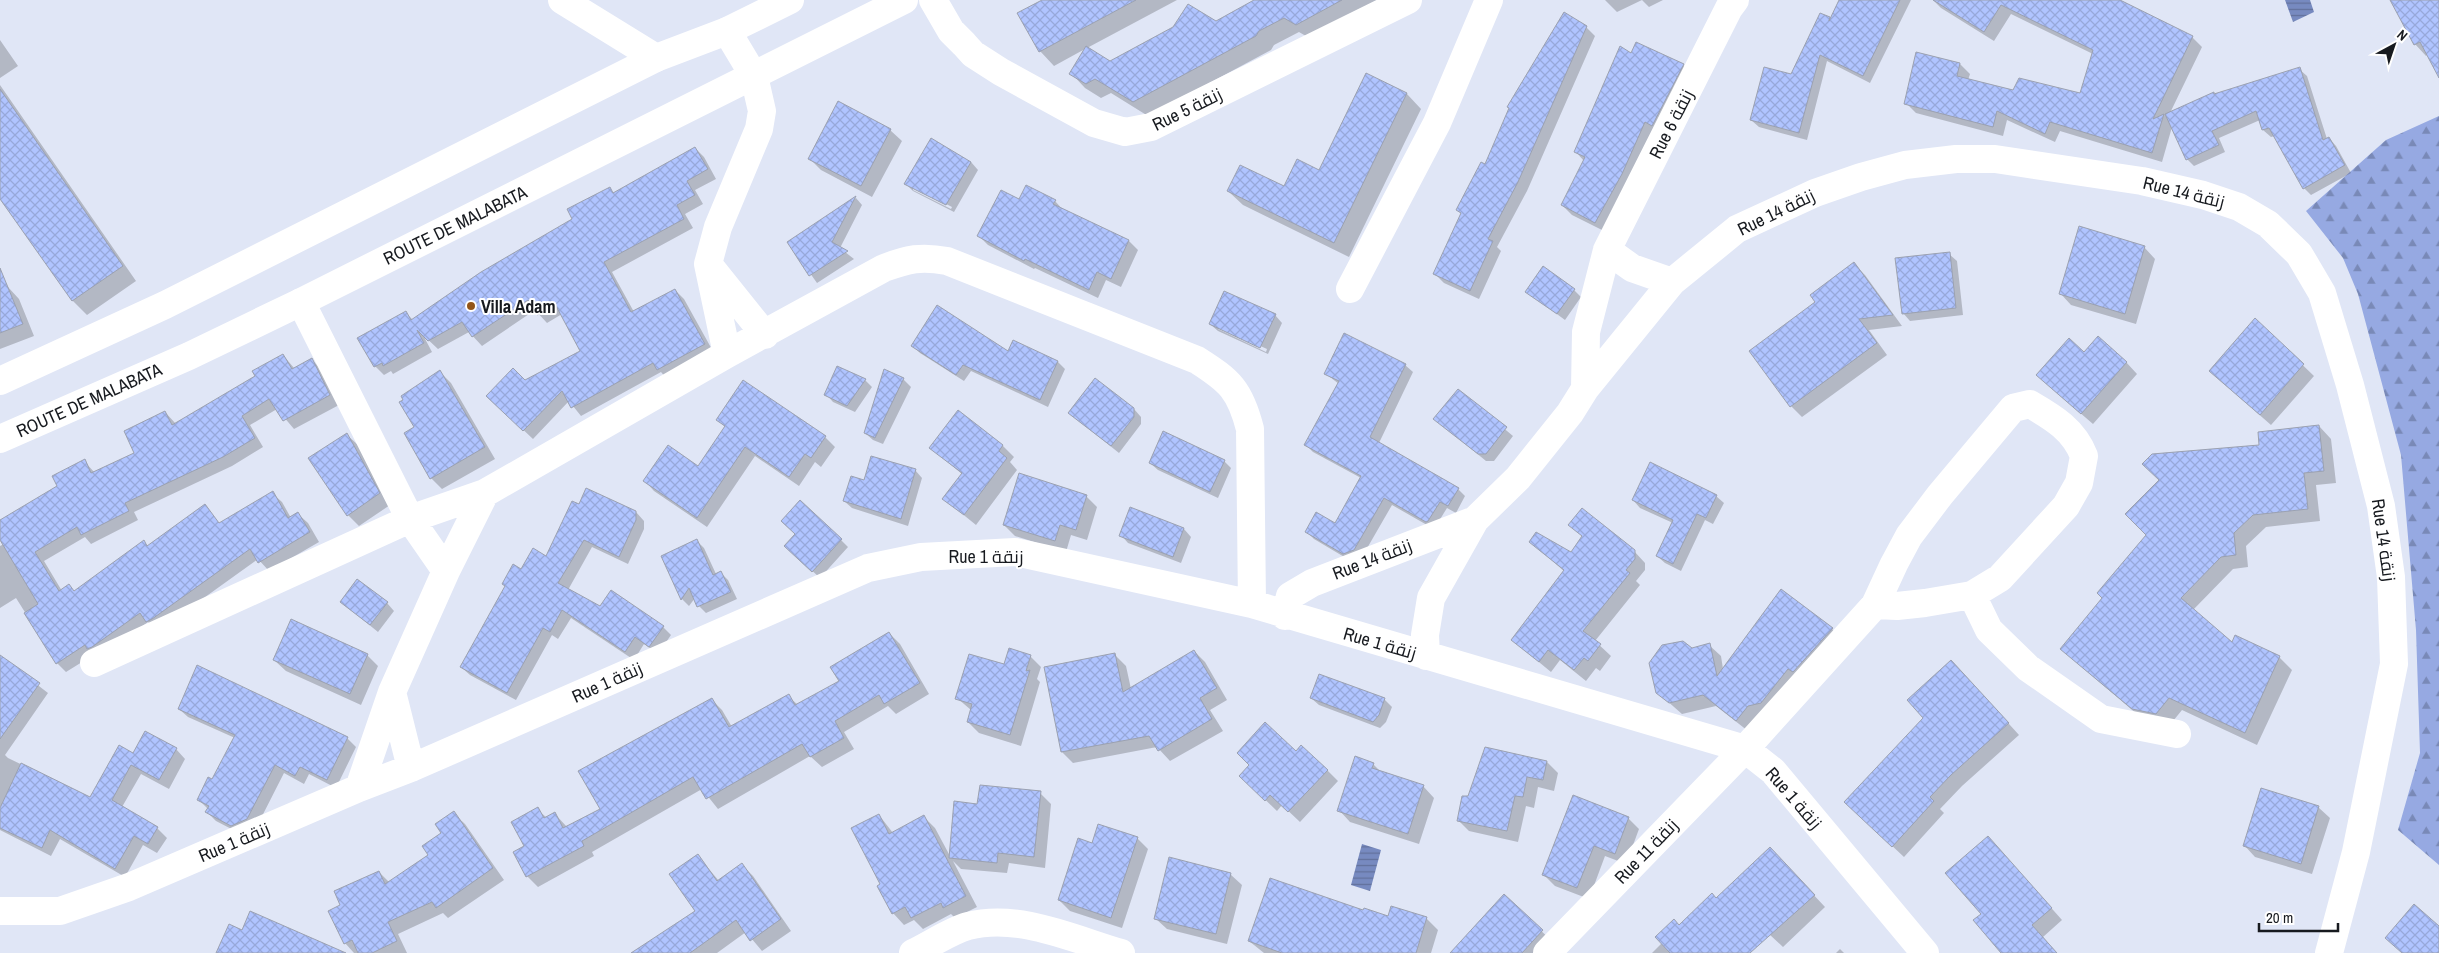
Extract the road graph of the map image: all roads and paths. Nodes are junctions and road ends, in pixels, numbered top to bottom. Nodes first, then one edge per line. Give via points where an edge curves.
1 (562, 0) edge
2 (790, 0) edge
3 (904, 0) edge
4 (933, 0) edge
5 (1408, 0) edge
6 (1489, 0) edge
7 (1735, 0) edge
8 (727, 31) junction
9 (656, 58) junction
10 (754, 76) junction
11 (1607, 250) junction
12 (708, 264) junction
13 (1672, 282) junction
14 (1350, 288) dead end
15 (300, 302) junction
16 (765, 335) junction
17 (728, 354) junction
18 (0, 380) edge
19 (1585, 389) junction
20 (0, 439) edge
21 (485, 493) junction
22 (410, 519) junction
23 (1475, 520) junction
24 (446, 571) junction
25 (1972, 595) junction
26 (1252, 604) junction
27 (1876, 605) junction
28 (1285, 616) junction
29 (1426, 656) junction
30 (94, 663) dead end
31 (392, 692) junction
32 (2177, 734) dead end
33 (1745, 749) junction
34 (412, 768) junction
35 (359, 788) junction
36 (0, 911) edge
37 (913, 953) edge
38 (1121, 953) edge
39 (1547, 953) edge
40 (1925, 953) edge
41 (2330, 953) edge

1 - 9 street
2 - 8 street
3 - 10 street, ROUTE DE MALABATA
4 - 5 street, Rue 5 زنقة via 951,31 973,54 1094,123 1125,132 1151,127
6 - 14 street via 1437,122
7 - 11 street, Rue 6 زنقة
8 - 9 street
8 - 10 street
9 - 18 street via 174,300
10 - 12 street via 762,111 759,129 718,227
10 - 15 street, ROUTE DE MALABATA
11 - 13 street via 1632,268
11 - 19 street, Rue 6 زنقة via 1586,332
12 - 16 street
12 - 17 street
13 - 19 street, Rue 14 زنقة
13 - 41 street, Rue 14 زنقة via 1737,229 1815,193 1905,165 1956,159 1994,159 2142,181 2203,195 2240,207 2268,224 2299,254 2322,293 2350,385 2381,506 2391,577 2394,664 2356,852
15 - 20 street, ROUTE DE MALABATA via 189,356
15 - 22 street
16 - 17 street
16 - 26 street via 884,268 924,257 947,261 1197,360 1226,378 1244,407 1250,429
17 - 21 street
19 - 23 street, Rue 14 زنقة via 1518,478
21 - 22 street
21 - 24 street
22 - 24 street
22 - 30 street
23 - 28 street, Rue 14 زنقة via 1312,583 1290,596
23 - 29 street, Rue 14 زنقة via 1431,598 1424,635
24 - 31 street
25 - 27 street via 1897,606
25 - 27 street, Rue 11 زنقة via 2000,578 2066,506 2079,483 2084,456 2081,447 2060,422 2030,404 2013,408 1940,495 1909,536
25 - 32 street via 1989,630 2028,668 2101,720
26 - 28 street, Rue 1 زنقة
26 - 34 street, Rue 1 زنقة via 1015,552 947,555 892,562 868,568
27 - 33 street, Rue 11 زنقة
28 - 29 street, Rue 1 زنقة
29 - 33 street, Rue 1 زنقة
31 - 34 street
31 - 35 street
33 - 39 street, Rue 11 زنقة
33 - 40 street, Rue 1 زنقة via 1773,771
34 - 35 street, Rue 1 زنقة
35 - 36 street, Rue 1 زنقة via 129,887 60,911
37 - 38 street via 967,926 991,923 1021,923

